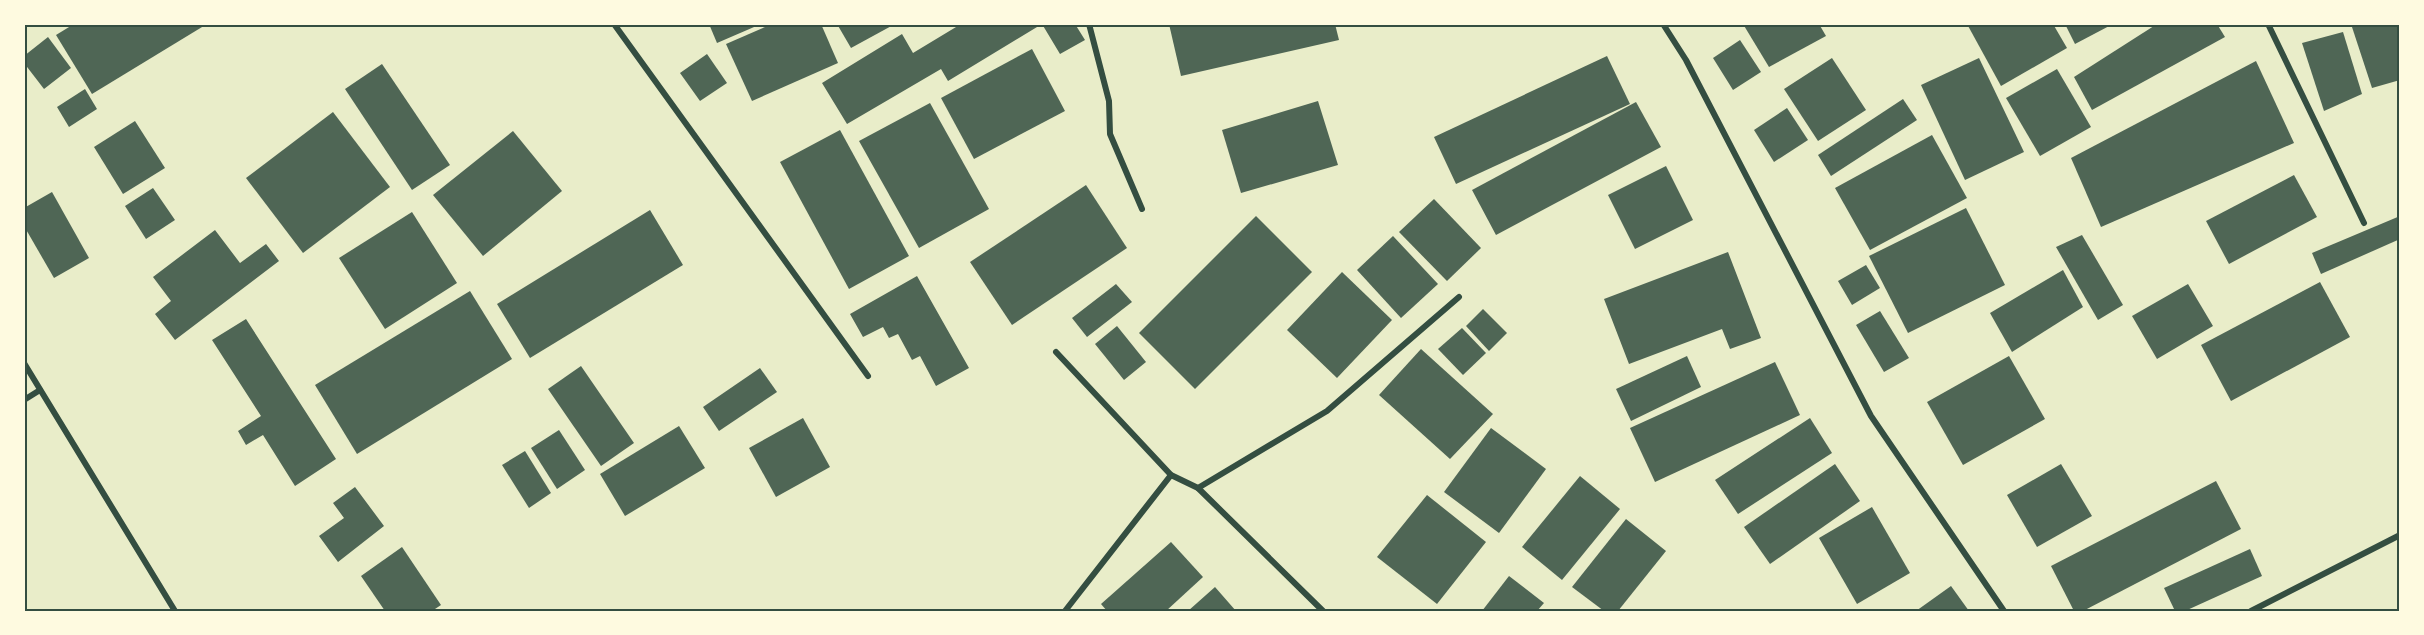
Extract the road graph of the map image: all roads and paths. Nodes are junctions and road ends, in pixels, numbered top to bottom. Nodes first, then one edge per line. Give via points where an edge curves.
1 (614, 24) edge
2 (1089, 24) edge
3 (1663, 24) edge
4 (2268, 24) edge
5 (1142, 209) dead end
6 (2364, 223) dead end
7 (1459, 297) dead end
8 (1056, 352) dead end
9 (24, 363) edge
10 (868, 376) dead end
11 (40, 390) junction
12 (24, 400) edge
13 (1171, 475) junction
14 (1198, 488) junction
15 (2400, 536) edge
16 (176, 611) edge
17 (1065, 611) edge
18 (1323, 611) edge
19 (2004, 611) edge
20 (2251, 611) edge

1 - 10 street
2 - 5 street via 1108,101 1110,134
3 - 19 street via 1871,416
4 - 6 street
7 - 14 street via 1327,411
8 - 13 street
9 - 11 street
11 - 12 street
11 - 16 street
13 - 14 street
13 - 17 street
14 - 18 street
15 - 20 street

